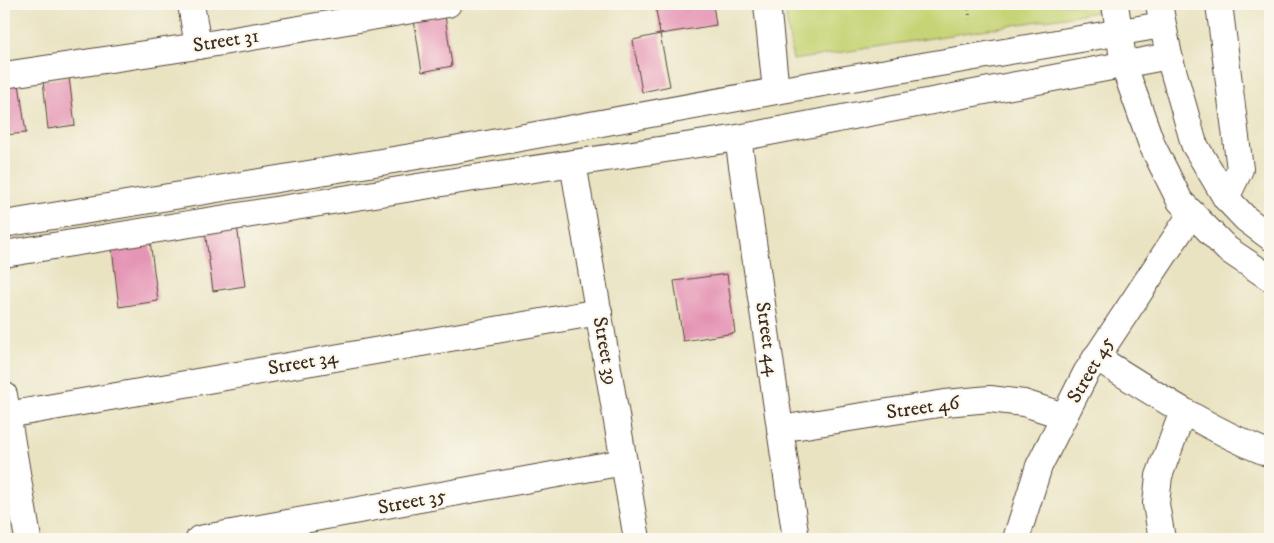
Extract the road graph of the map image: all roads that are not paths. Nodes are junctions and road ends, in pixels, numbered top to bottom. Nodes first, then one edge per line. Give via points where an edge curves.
1 (191, 4) edge
2 (448, 4) edge
3 (767, 4) edge
4 (1115, 4) edge
5 (1219, 4) edge
6 (337, 13) edge
7 (1161, 15) edge
8 (1118, 34) junction
9 (198, 46) junction
10 (1169, 56) junction
11 (1124, 66) junction
12 (4, 75) edge
13 (776, 91) junction
14 (738, 138) junction
15 (454, 150) junction
16 (573, 163) junction
17 (461, 180) junction
18 (1226, 198) junction
19 (1192, 213) junction
20 (4, 224) edge
21 (1270, 237) edge
22 (4, 254) edge
23 (1270, 278) edge
24 (598, 312) junction
25 (1096, 357) junction
26 (5, 405) edge
27 (1183, 411) junction
28 (1064, 416) junction
29 (780, 429) junction
30 (1270, 454) edge
31 (624, 462) junction
32 (28, 539) edge
33 (199, 539) edge
34 (637, 539) edge
35 (796, 539) edge
36 (1016, 539) edge
37 (1162, 539) edge

1 - 9 street
2 - 6 street, Street 31
3 - 13 street
4 - 8 street
5 - 18 street via 1240,169
6 - 9 street, Street 31
7 - 8 street
7 - 10 street
8 - 11 street
8 - 13 street
9 - 12 street, Street 31
10 - 11 street
10 - 18 street via 1194,144
11 - 14 street
11 - 19 street via 1152,145 1180,201
13 - 15 street
14 - 16 street
14 - 29 street, Street 44
15 - 17 street
15 - 20 street
16 - 17 street
16 - 24 street, Street 39
17 - 22 street
18 - 21 street via 1246,220
19 - 23 street via 1227,249
19 - 25 street, Street 45
24 - 26 street, Street 34
24 - 31 street, Street 39
25 - 27 street
25 - 28 street, Street 45
26 - 32 street
27 - 30 street via 1236,440
27 - 37 street via 1159,476 1156,504
28 - 29 street, Street 46 via 1024,403 990,399
28 - 36 street, Street 45 via 1040,466
29 - 35 street, Street 44
31 - 33 street, Street 35
31 - 34 street, Street 39

